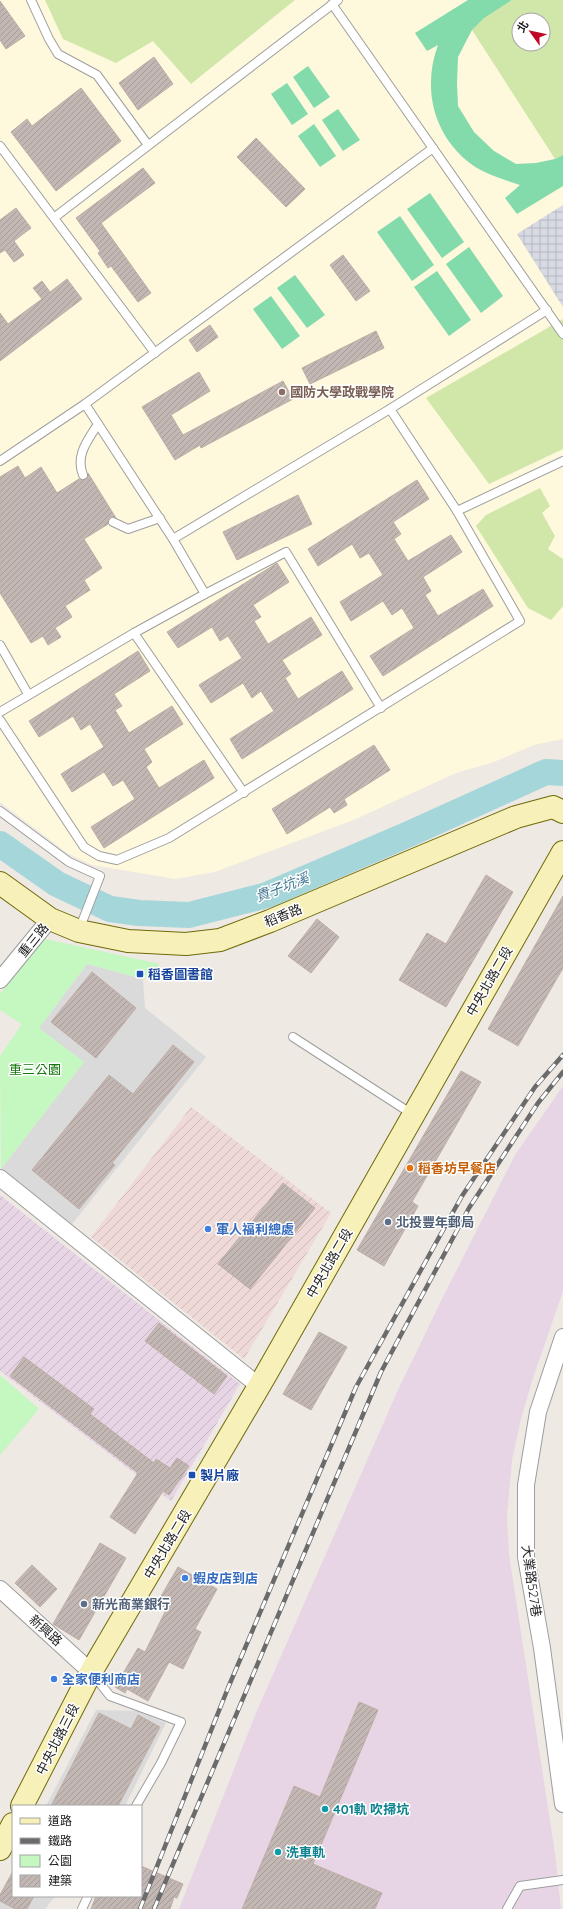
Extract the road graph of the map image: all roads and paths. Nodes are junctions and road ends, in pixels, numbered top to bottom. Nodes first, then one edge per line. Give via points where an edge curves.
1 (31, 0) edge
2 (335, 2) edge
3 (148, 145) junction
4 (0, 146) edge
5 (433, 148) junction
6 (55, 217) junction
7 (547, 310) junction
8 (563, 334) edge
9 (154, 353) junction
10 (85, 404) junction
11 (390, 409) junction
12 (98, 424) junction
13 (563, 461) edge
14 (0, 462) edge
15 (83, 475) dead end
16 (457, 510) junction
17 (160, 518) junction
18 (113, 522) dead end
19 (174, 539) junction
20 (205, 594) junction
21 (134, 633) junction
22 (0, 645) edge
23 (28, 694) junction
24 (381, 708) junction
25 (0, 712) edge
26 (0, 720) edge
27 (244, 793) junction
28 (0, 811) edge
29 (563, 812) edge
30 (562, 854) edge
31 (0, 883) edge
32 (50, 919) junction
33 (79, 931) junction
34 (0, 980) edge
35 (293, 1037) dead end
36 (413, 1114) junction
37 (0, 1178) edge
38 (563, 1337) edge
39 (259, 1386) junction
40 (0, 1589) edge
41 (91, 1672) junction
42 (563, 1804) edge
43 (23, 1805) edge
44 (137, 1805) edge
45 (12, 1826) edge
46 (0, 1850) edge
47 (563, 1880) edge
48 (88, 1897) edge
49 (82, 1909) edge
50 (507, 1909) edge

1 - 3 lane via 58,54 97,75
2 - 3 lane
2 - 5 lane
3 - 6 lane
4 - 6 lane
5 - 7 lane
5 - 9 lane
6 - 9 lane
7 - 8 lane
7 - 11 lane
9 - 10 lane
10 - 12 lane
10 - 14 lane
11 - 16 lane
11 - 19 lane
12 - 15 lane via 82,450 80,468
12 - 17 lane
13 - 16 lane
16 - 24 lane via 520,621
17 - 18 lane via 128,528
17 - 19 lane
19 - 20 lane
20 - 21 lane
20 - 24 lane via 286,552
21 - 23 lane
21 - 27 lane
22 - 23 lane
23 - 25 lane
24 - 27 lane
26 - 27 lane via 84,847 99,856 117,860 169,838
28 - 33 lane via 69,862 100,876
29 - 33 street, 稻香路 via 553,807 516,817 220,940 162,944 128,941
30 - 36 street, 中央北路二段
31 - 32 street, 稻香路
32 - 33 street, 稻香路
32 - 34 street, 重三路
35 - 36 lane
36 - 39 street, 中央北路二段
37 - 39 street
38 - 42 street, 大業路527巷 via 538,1412 526,1485 526,1557 542,1648
39 - 41 street, 中央北路二段
40 - 41 street, 新興路
41 - 43 street, 中央北路三段
41 - 44 lane via 110,1696 181,1722
45 - 46 street
47 - 50 lane via 520,1886
48 - 49 lane

